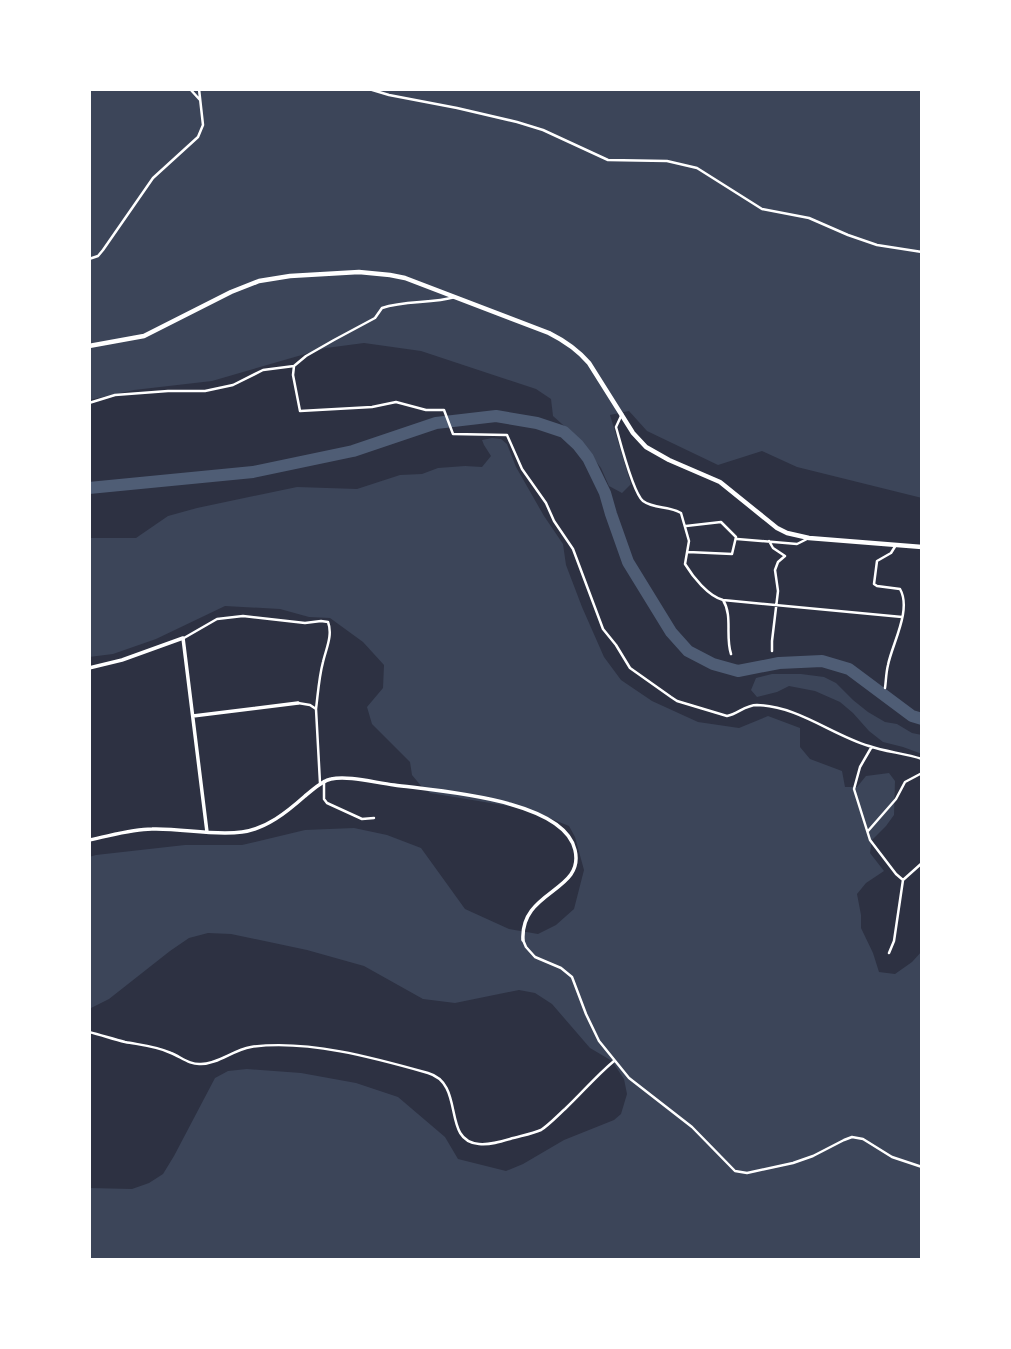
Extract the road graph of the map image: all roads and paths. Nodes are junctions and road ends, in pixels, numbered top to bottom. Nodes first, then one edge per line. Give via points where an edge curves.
1 (190, 89) edge
2 (199, 89) edge
3 (369, 89) edge
4 (201, 101) junction
5 (922, 252) edge
6 (89, 259) edge
7 (456, 297) junction
8 (89, 346) edge
9 (294, 366) junction
10 (89, 403) edge
11 (621, 414) junction
12 (685, 526) junction
13 (809, 538) junction
14 (736, 539) junction
15 (769, 541) junction
16 (896, 545) junction
17 (922, 547) edge
18 (688, 552) junction
19 (723, 600) junction
20 (777, 605) junction
21 (902, 617) junction
22 (183, 638) junction
23 (772, 651) dead end
24 (731, 654) dead end
25 (89, 668) edge
26 (885, 688) dead end
27 (298, 703) joint
28 (316, 709) junction
29 (193, 716) junction
30 (872, 747) junction
31 (922, 759) edge
32 (922, 773) edge
33 (322, 782) junction
34 (374, 818) dead end
35 (207, 832) junction
36 (867, 832) junction
37 (89, 840) edge
38 (922, 863) edge
39 (904, 880) junction
40 (523, 940) joint
41 (889, 953) dead end
42 (89, 1032) edge
43 (614, 1061) junction
44 (922, 1167) edge

1 - 4 street
2 - 4 street
3 - 5 street via 517,122 608,160 667,161 697,168 762,209 809,218 877,245
4 - 6 street via 203,125 198,137 153,178 103,250
7 - 8 main road via 373,272 290,275 246,286 144,337
7 - 9 street via 382,308 375,318
7 - 11 main road via 549,333 575,348
9 - 10 street via 263,370 233,385 205,391 115,395
9 - 30 street via 300,411 396,402 444,410 451,433 507,435 522,469 573,549 603,629 630,668 677,701 727,716 748,706 776,708
11 - 12 street via 616,427 638,495 647,503 678,511
11 - 13 main road via 646,447 720,482 777,528
12 - 14 street via 720,522
12 - 18 street
13 - 15 street via 797,544
13 - 16 main road
14 - 15 street
14 - 18 street via 732,554
15 - 20 street via 785,556 775,570
16 - 17 main road
16 - 21 street via 877,561 874,584 901,591
18 - 19 street via 684,561 688,570
19 - 20 street
19 - 24 street via 728,609
20 - 21 street
20 - 23 street
21 - 26 street
22 - 25 street
22 - 28 street via 217,619 243,616 328,622 328,649
22 - 29 street
27 - 28 street
27 - 29 street
28 - 33 street
29 - 35 street
30 - 31 street
30 - 36 street via 854,789
32 - 36 street via 905,782
33 - 34 street via 327,803 362,819
33 - 35 street via 264,826
33 - 40 street via 340,778 479,797 521,807 559,825 574,846 575,867 564,883 530,911
35 - 37 street via 134,830
36 - 39 street
38 - 39 street
39 - 41 street
40 - 43 street via 535,957 572,976 594,1032
42 - 43 street via 157,1047 200,1065 248,1048 283,1045 361,1056 435,1075 450,1091 458,1131 477,1144 540,1130
43 - 44 street via 634,1083 692,1127 735,1171 747,1173 793,1163 852,1138

